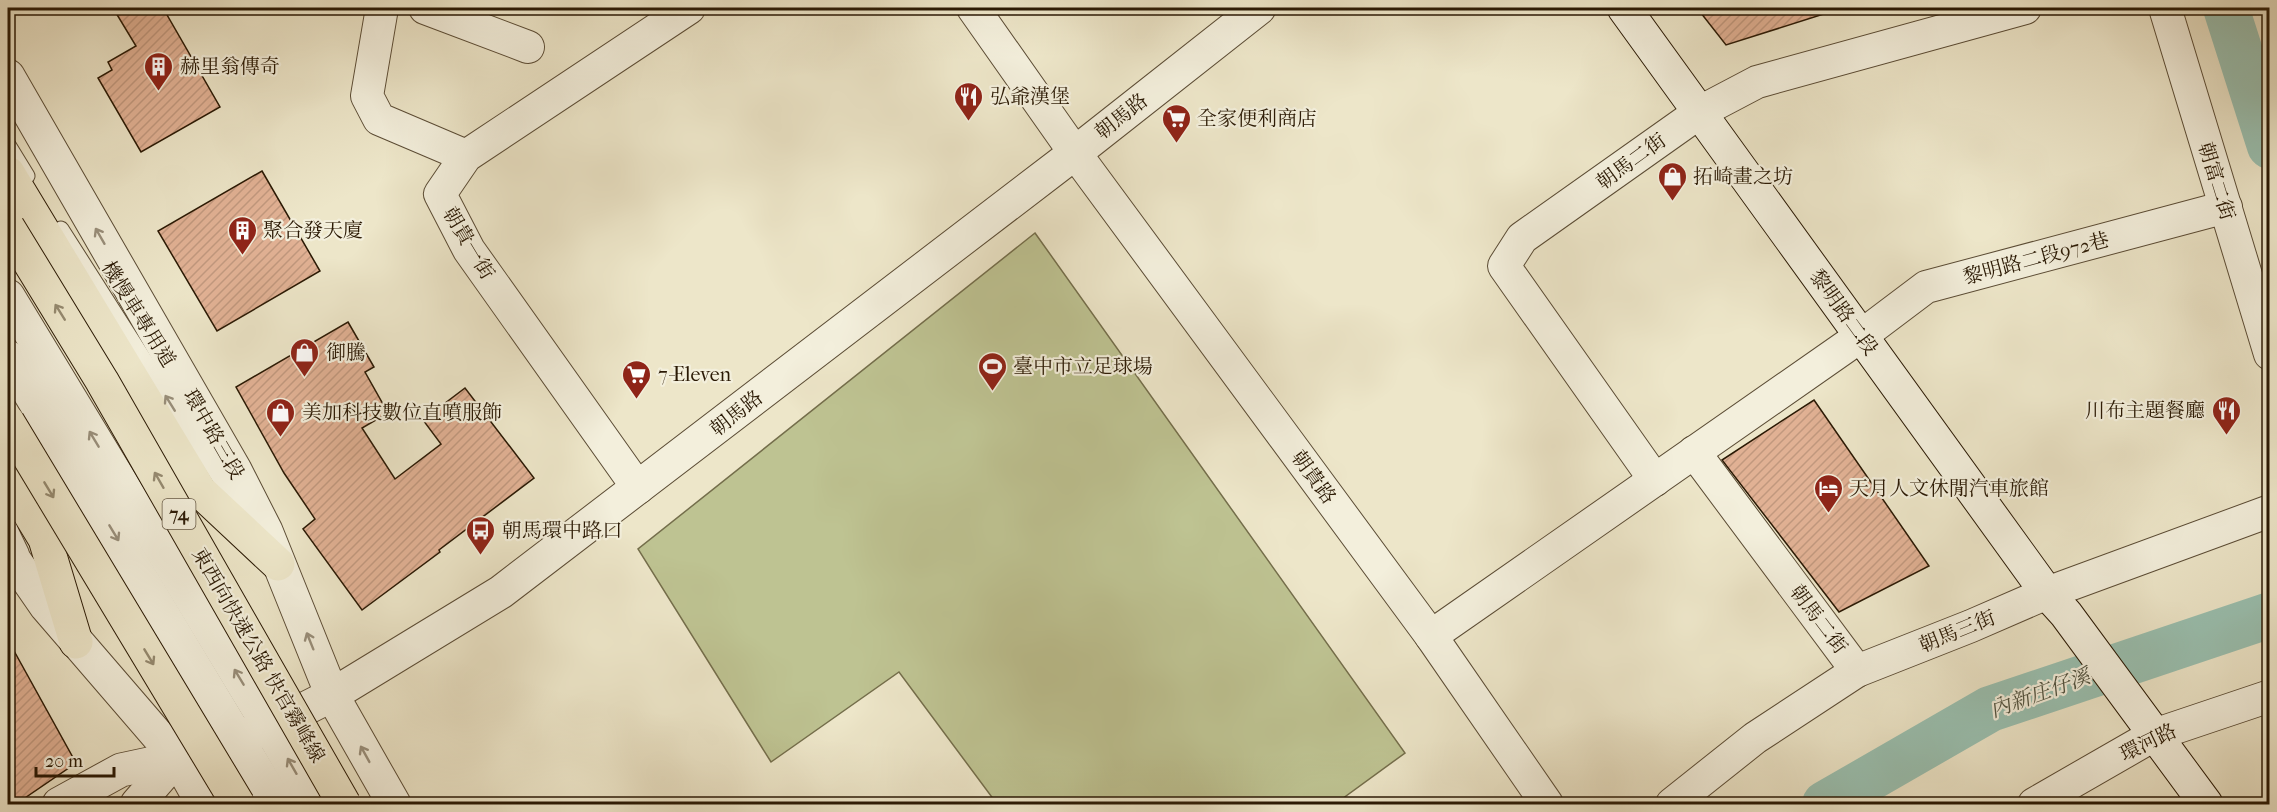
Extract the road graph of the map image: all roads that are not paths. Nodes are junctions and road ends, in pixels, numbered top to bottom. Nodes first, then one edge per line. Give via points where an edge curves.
1 (382, 8) edge
2 (425, 8) edge
3 (689, 8) edge
4 (973, 8) edge
5 (1259, 8) edge
6 (1624, 8) edge
7 (2025, 8) edge
8 (2165, 8) edge
9 (528, 47) dead end
10 (8, 75) edge
11 (1700, 112) junction
12 (8, 145) edge
13 (1075, 153) junction
14 (466, 156) junction
15 (20, 179) edge
16 (2226, 207) junction
17 (52, 216) dead end
18 (8, 227) edge
19 (8, 296) edge
20 (1861, 336) junction
21 (2270, 354) edge
22 (8, 357) edge
23 (8, 422) edge
24 (1694, 452) junction
25 (8, 478) edge
26 (1655, 480) junction
27 (638, 488) junction
28 (212, 490) junction
29 (2270, 511) edge
30 (8, 525) edge
31 (8, 551) edge
32 (278, 564) junction
33 (2056, 604) junction
34 (46, 606) junction
35 (1431, 636) junction
36 (76, 642) junction
37 (1857, 671) junction
38 (332, 695) junction
39 (2270, 696) edge
40 (270, 727) junction
41 (2149, 728) junction
42 (237, 737) junction
43 (177, 758) junction
44 (59, 804) edge
45 (137, 804) edge
46 (203, 804) edge
47 (238, 804) edge
48 (277, 804) edge
49 (314, 804) edge
50 (344, 804) edge
51 (394, 804) edge
52 (1548, 804) edge
53 (1672, 804) edge
54 (2034, 804) edge
55 (2206, 804) edge

1 - 14 street via 368,96 379,119
2 - 9 street
3 - 14 street, 朝貴一街
4 - 13 street
5 - 13 street, 朝馬路
6 - 11 street, 黎明路二段
7 - 11 street, 朝馬二街 via 1757,82
8 - 16 street, 朝富二街
32 -> 10 street, 環中路三段 via 235,470
11 - 20 street, 黎明路二段
11 - 26 street, 朝馬二街 via 1522,238 1504,266
12 - 15 lane
13 - 27 street, 朝馬路
13 - 35 street, 朝貴路
14 - 27 street, 朝貴一街 via 440,194 464,241
15 - 28 highway, 74
16 - 20 street, 黎明路二段972巷 via 1926,287
16 - 21 street, 朝富二街
28 -> 17 lane, 機慢車專用道
50 -> 18 highway, 東西向快速公路 快官霧峰線 / 74, bridge via 102,381
40 -> 19 street
20 - 24 street
20 - 33 street, 黎明路二段
22 -> 42 street
23 -> 47 highway, bridge
24 - 26 street
24 - 37 street, 朝馬二街
25 - 36 highway via 45,539
26 - 35 street
27 - 38 street, 朝馬路 via 501,592
28 - 32 highway, 74
29 - 33 street, 朝馬三街
30 - 34 lane
31 - 34 street
38 -> 32 street, 環中路三段
33 - 37 street, 朝馬三街 via 1971,626
33 - 41 street, 黎明路二段
34 - 36 street
35 - 52 street, 朝貴路
36 - 43 street
37 - 53 street, 朝馬三街 via 1755,738
38 - 40 street, 朝馬路
51 -> 38 street, 環中路三段
39 - 41 street, 環河路
40 - 42 street, 朝馬路
49 -> 40 street
41 - 54 street, 環河路
41 - 55 street
42 - 43 street, 朝馬路
42 - 48 street
43 - 44 street, 朝馬路 via 121,770
43 - 45 street, 朝馬路
43 - 46 street

